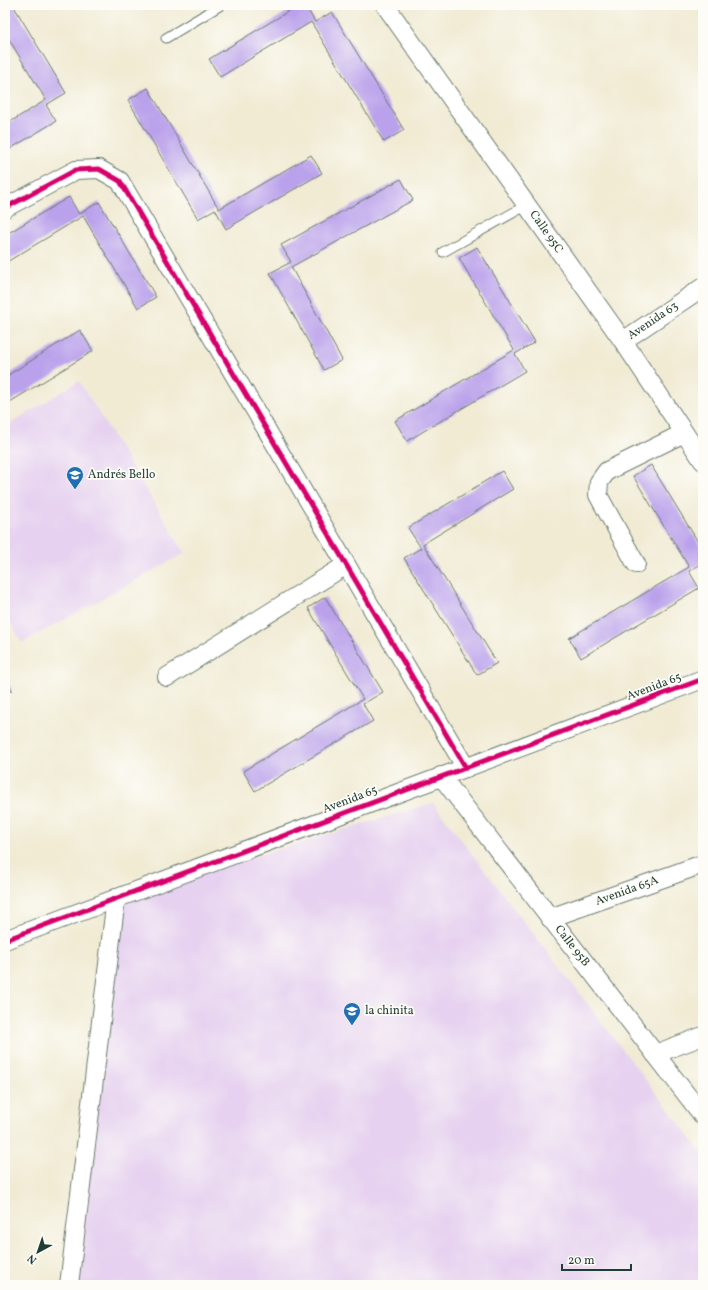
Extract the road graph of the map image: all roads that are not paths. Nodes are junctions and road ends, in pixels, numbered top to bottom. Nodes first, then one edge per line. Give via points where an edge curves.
1 (221, 5) edge
2 (386, 5) edge
3 (166, 38) dead end
4 (527, 205) junction
5 (5, 208) edge
6 (443, 252) dead end
7 (703, 287) edge
8 (624, 341) junction
9 (684, 433) junction
10 (703, 461) edge
11 (636, 564) dead end
12 (346, 565) junction
13 (167, 677) dead end
14 (703, 679) edge
15 (466, 768) junction
16 (441, 776) junction
17 (703, 864) edge
18 (116, 898) junction
19 (550, 918) junction
20 (5, 940) edge
21 (703, 1036) edge
22 (655, 1054) junction
23 (703, 1116) edge
24 (69, 1285) edge

1 - 3 lane
2 - 4 street, Calle 95C
4 - 6 lane
4 - 8 street, Calle 95C
5 - 12 street via 76,170 99,169 120,181
7 - 8 street, Avenida 63
8 - 9 street, Calle 95C
9 - 10 street, Calle 95C
9 - 11 street via 607,471 599,482 598,495
12 - 13 street
12 - 15 street
14 - 15 street, Avenida 65
15 - 16 street, Avenida 65
16 - 18 street, Avenida 65
16 - 19 street, Calle 95B
17 - 19 street, Avenida 65A
18 - 20 street, Avenida 65
18 - 24 street
19 - 22 street, Calle 95B
21 - 22 street
22 - 23 street, Calle 95B

